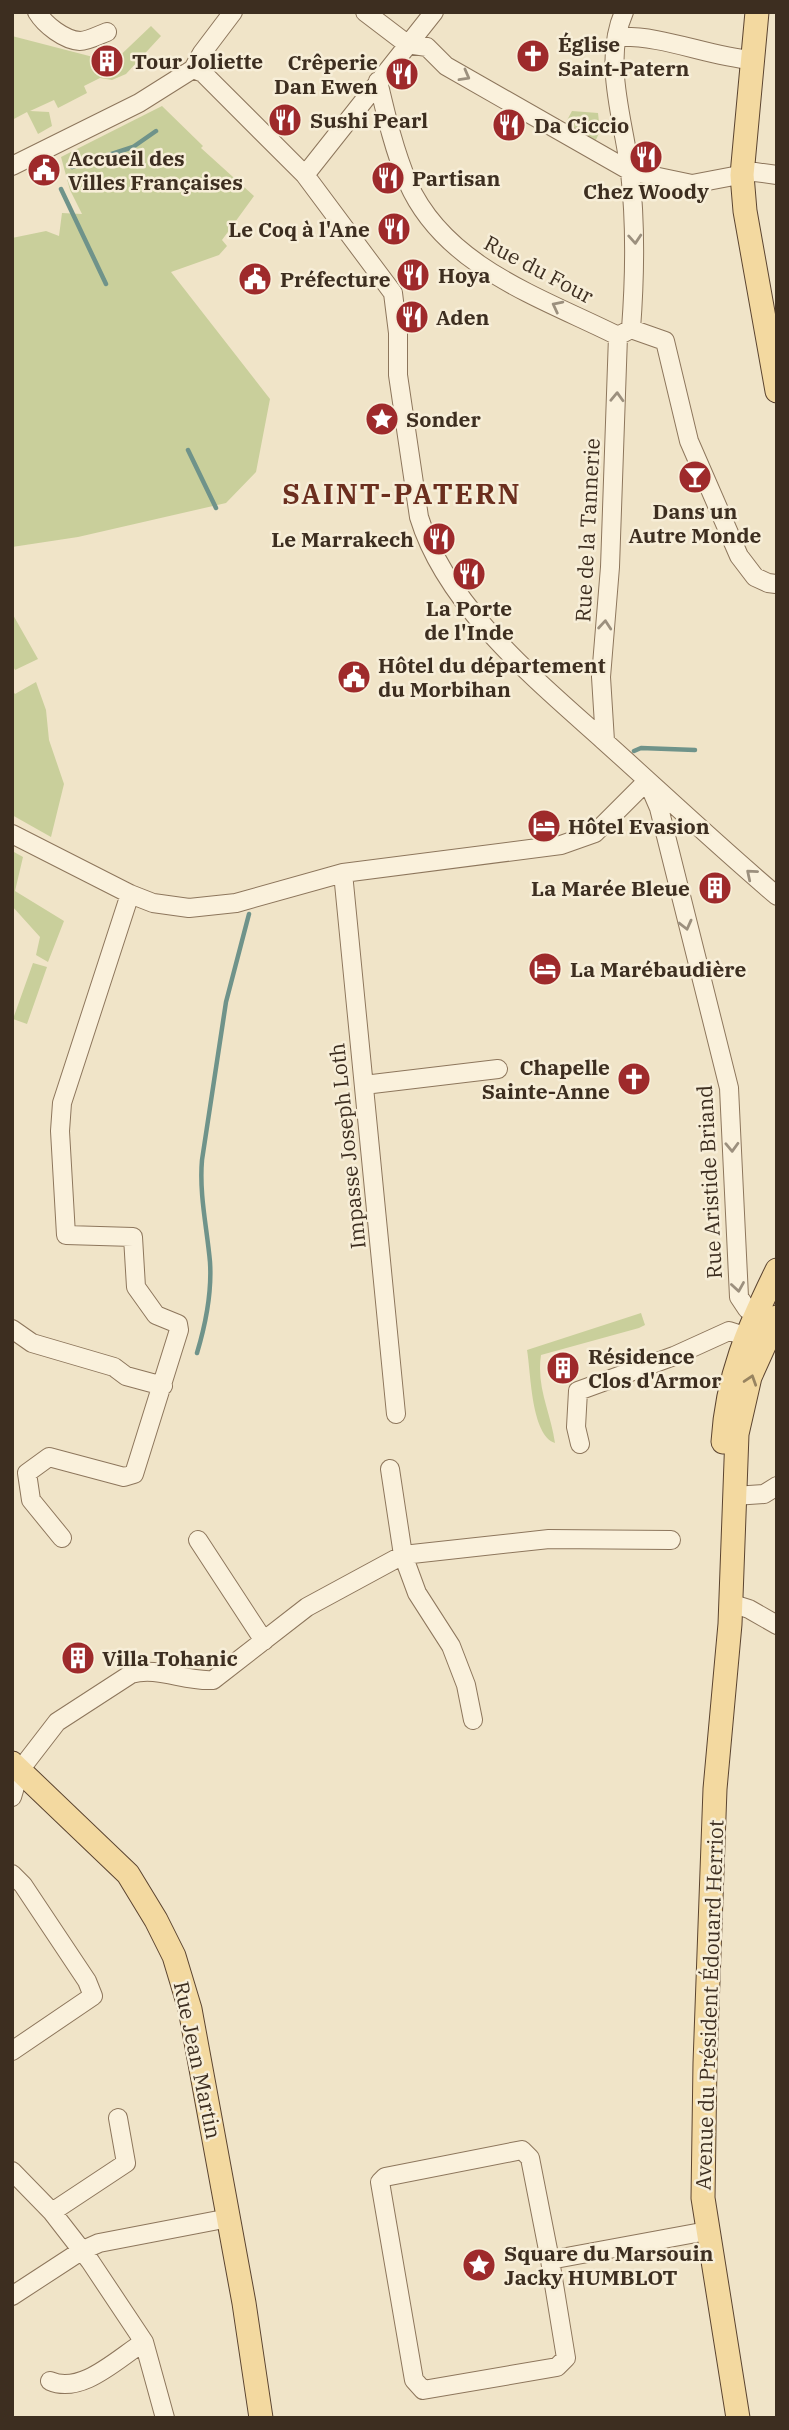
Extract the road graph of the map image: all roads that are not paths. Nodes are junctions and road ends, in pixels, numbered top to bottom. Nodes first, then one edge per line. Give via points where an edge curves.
1 (37, 12) edge
2 (233, 12) edge
3 (365, 12) edge
4 (434, 12) edge
5 (624, 12) edge
6 (757, 12) edge
7 (767, 12) edge
8 (107, 32) dead end
9 (617, 37) junction
10 (407, 44) junction
11 (752, 60) junction
12 (193, 69) junction
13 (377, 81) junction
14 (12, 166) edge
15 (630, 171) junction
16 (758, 174) edge
17 (305, 175) junction
18 (777, 311) edge
19 (625, 333) junction
20 (777, 391) edge
21 (777, 584) edge
22 (604, 741) junction
23 (647, 781) junction
24 (12, 834) edge
25 (343, 873) junction
26 (130, 894) junction
27 (777, 896) edge
28 (498, 1069) dead end
29 (364, 1085) junction
30 (777, 1270) edge
31 (770, 1317) edge
32 (12, 1329) edge
33 (748, 1336) junction
34 (163, 1386) junction
35 (396, 1415) dead end
36 (580, 1444) dead end
37 (390, 1468) dead end
38 (777, 1486) edge
39 (734, 1496) junction
40 (62, 1538) dead end
41 (198, 1540) dead end
42 (671, 1540) dead end
43 (403, 1555) junction
44 (730, 1603) junction
45 (777, 1625) edge
46 (264, 1641) junction
47 (720, 1715) junction
48 (473, 1720) dead end
49 (16, 1766) edge
50 (12, 1797) edge
51 (12, 1874) edge
52 (12, 2051) edge
53 (118, 2118) dead end
54 (12, 2171) edge
55 (52, 2212) junction
56 (229, 2218) junction
57 (707, 2231) junction
58 (81, 2250) junction
59 (550, 2260) junction
60 (12, 2296) edge
61 (144, 2342) junction
62 (50, 2381) dead end
63 (261, 2417) edge
64 (165, 2418) edge
65 (738, 2418) edge

1 - 8 street via 44,23 73,39
2 - 12 street
3 - 10 street
4 - 10 street
5 - 9 street, Rue de la Tannerie
6 - 11 main road
7 - 16 main road
9 - 11 street via 645,36
9 - 15 street, Rue de la Tannerie via 616,92
10 - 13 street
10 -> 15 street via 426,47 446,66
11 - 16 main road
12 - 14 street via 139,103
12 - 17 street via 203,73
13 - 17 street
19 -> 13 street, Rue du Four via 477,266 448,239 409,184
15 - 16 street via 692,184
15 -> 19 street, Rue de la Tannerie via 637,261
16 - 18 main road
16 - 20 main road via 746,211
17 - 22 street via 393,293 404,431 419,517 430,547 494,636
19 - 21 street, Rue du Four via 665,341 689,441 739,556 748,569
22 -> 19 street, Rue de la Tannerie via 601,677
22 - 23 street
23 - 25 street via 629,795 606,825 570,843
27 -> 23 street
23 -> 31 street, Rue Aristide Briand via 659,808 729,1088 736,1281 742,1305
24 - 26 street
25 - 26 street via 222,906 170,906
25 - 29 street, Impasse Joseph Loth
26 - 34 street via 62,1102 66,1235 133,1237 136,1287 156,1315 178,1324
28 - 29 street
29 - 35 street, Impasse Joseph Loth
30 - 31 main road
31 - 33 main road, Avenue du Président Édouard Herriot
39 -> 31 main road, Avenue du Président Édouard Herriot via 743,1404
32 - 34 street via 32,1343
33 - 36 street via 729,1331 578,1391
33 - 47 main road, Avenue du Président Édouard Herriot via 727,1397 714,1663
34 - 40 street via 134,1474 124,1477 50,1457 27,1473 31,1500
37 - 43 street
38 - 39 street via 764,1494
39 - 44 main road, Avenue du Président Édouard Herriot
41 - 46 street
42 - 43 street via 549,1539
43 - 46 street via 307,1607
43 - 48 street via 417,1593 451,1646
44 - 45 street
44 - 47 main road, Avenue du Président Édouard Herriot
46 - 49 street via 213,1680 195,1681 145,1670 131,1674 57,1722
47 - 57 main road, Avenue du Président Édouard Herriot via 701,2168
49 - 50 street
49 - 56 main road, Rue Jean Martin via 115,1860 165,1937 190,2009
51 - 52 street via 93,1996
53 - 55 street via 126,2163
54 - 55 street
55 - 58 street
56 - 58 street
56 - 63 main road, Rue Jean Martin
57 - 59 street
57 - 65 main road, Avenue du Président Édouard Herriot
58 - 60 street
58 - 61 street
59 - 59 street via 530,2158 522,2150 385,2177 380,2182 414,2380 424,2390 557,2367 566,2358
61 - 62 street via 82,2382 58,2385
61 - 64 street

